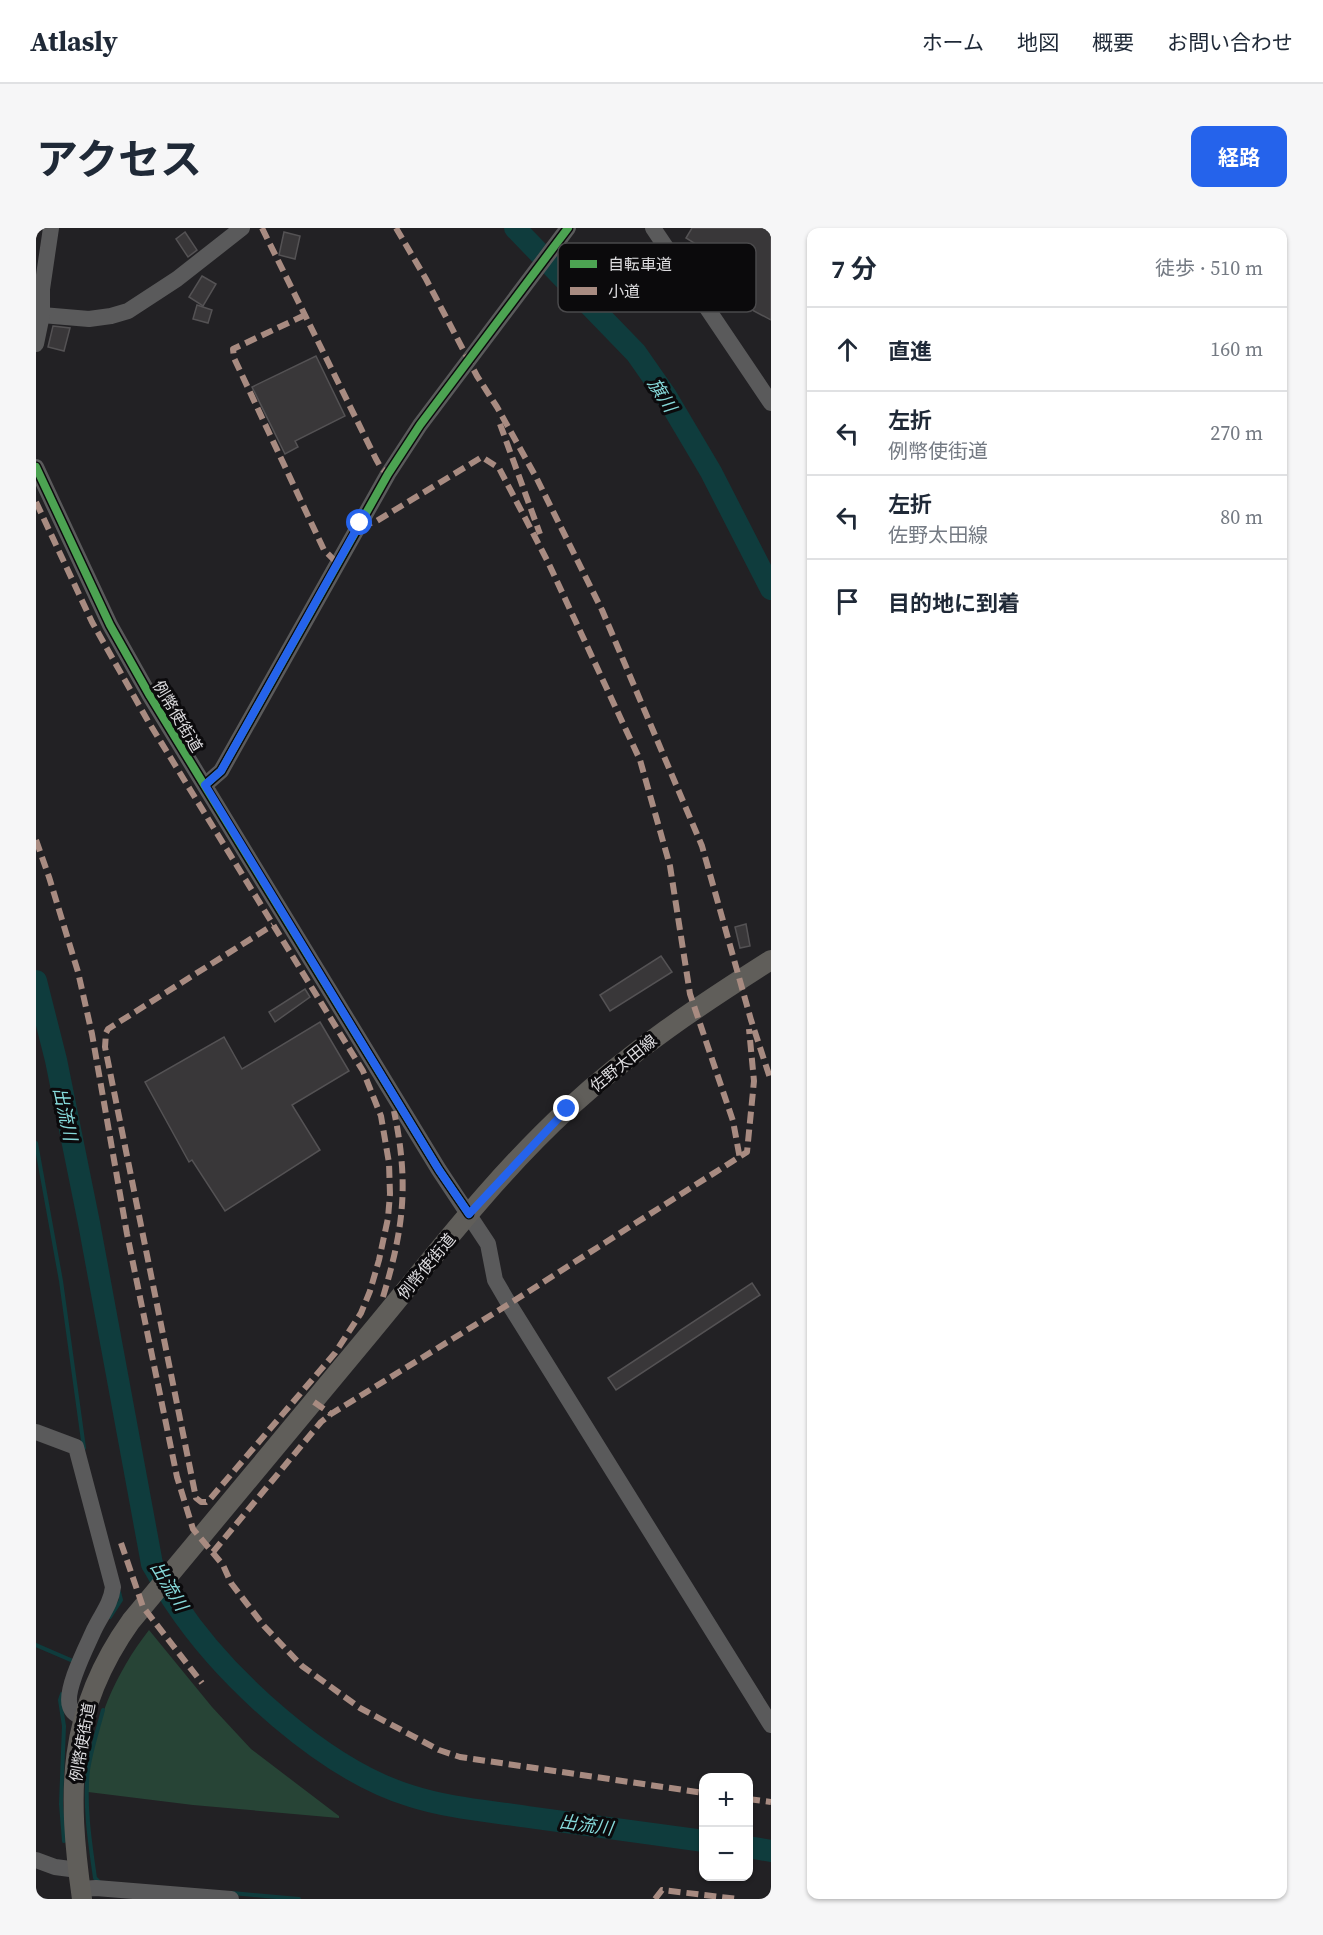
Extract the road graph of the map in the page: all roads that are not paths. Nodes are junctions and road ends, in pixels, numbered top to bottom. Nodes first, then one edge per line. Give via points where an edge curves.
1 (51, 228) edge
2 (242, 228) edge
3 (568, 228) edge
4 (653, 228) edge
5 (663, 243) edge
6 (710, 312) edge
7 (39, 313) edge
8 (36, 344) edge
9 (771, 403) edge
10 (36, 467) edge
11 (205, 785) junction
12 (771, 960) edge
13 (469, 1214) junction
14 (36, 1432) edge
15 (83, 1718) junction
16 (771, 1725) edge
17 (36, 1860) edge
18 (81, 1886) edge
19 (231, 1899) edge

1 - 7 street
2 - 7 street via 128,311 89,319
3 - 11 street via 420,424 221,771
4 - 5 street
6 - 9 street
7 - 8 street
10 - 11 street, 例幣使街道 via 104,629
11 - 13 street, 例幣使街道
12 - 13 main road, 佐野太田線 via 664,1030 595,1085 546,1130
13 - 15 main road, 例幣使街道 via 147,1600 100,1670
13 - 16 street via 488,1244 495,1280 509,1304
14 - 15 street via 76,1447 113,1587 112,1599 72,1682 70,1707
15 - 18 main road, 例幣使街道 via 72,1803
17 - 18 street via 61,1868
18 - 19 street

